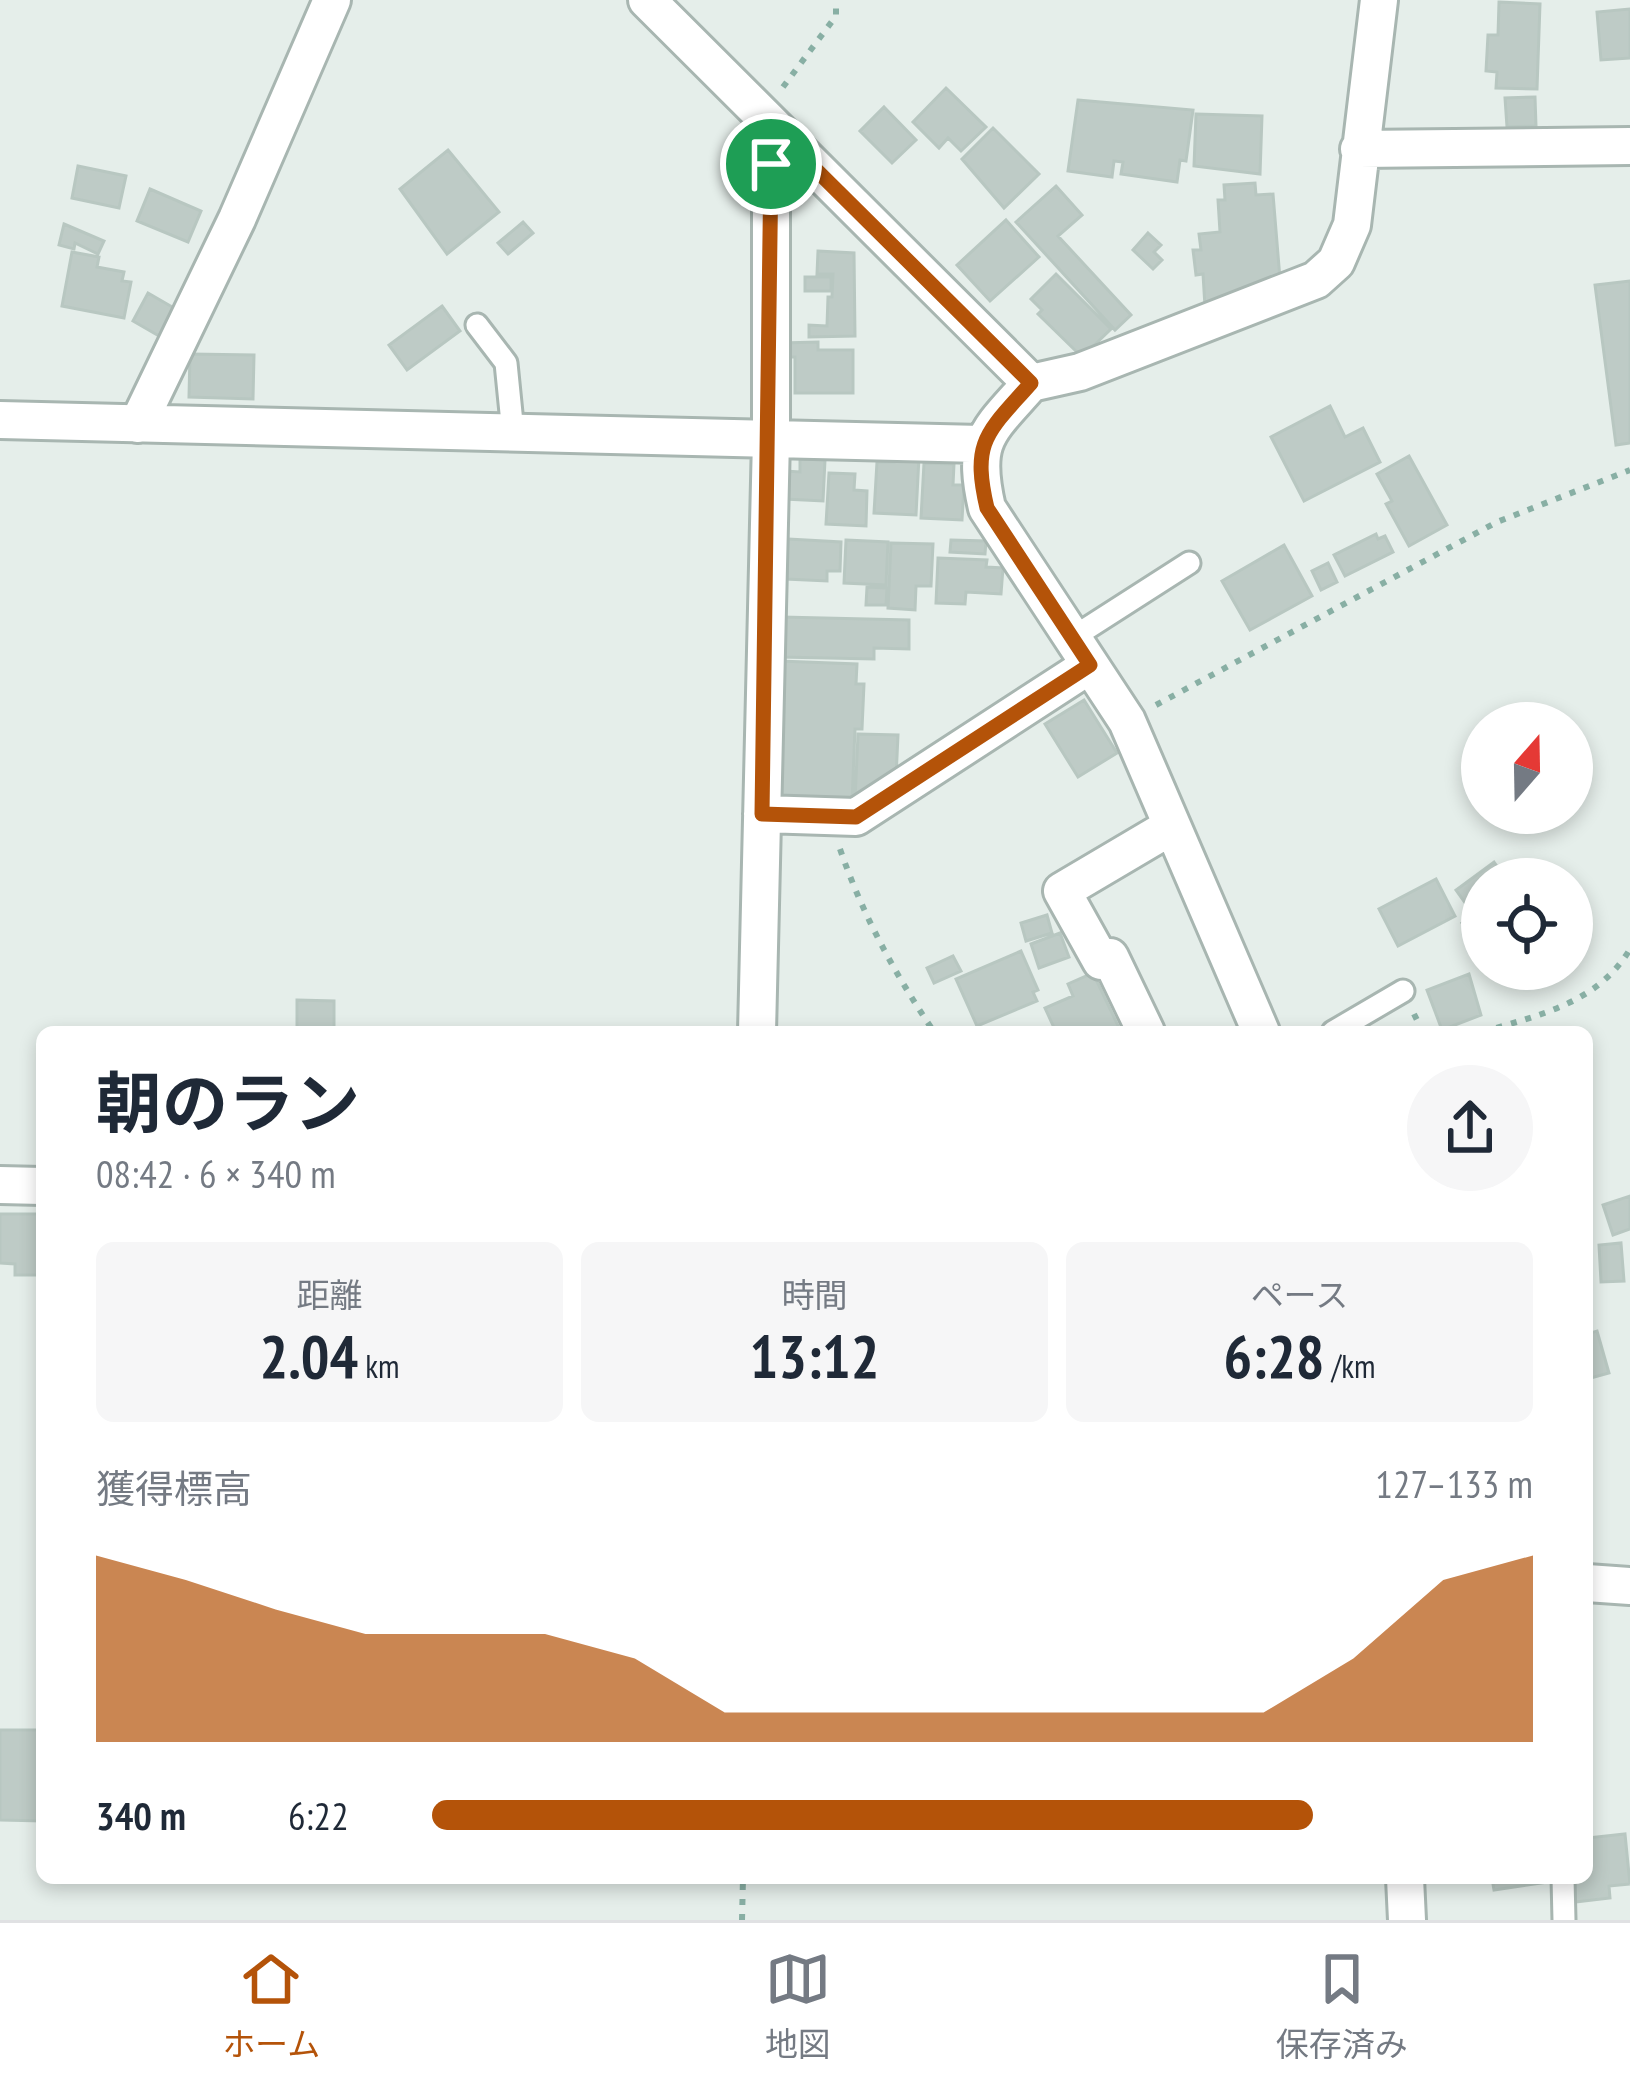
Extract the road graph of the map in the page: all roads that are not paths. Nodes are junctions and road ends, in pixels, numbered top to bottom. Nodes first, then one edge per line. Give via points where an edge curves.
1 (332, 0) edge
2 (647, 0) edge
3 (1379, 0) edge
4 (774, 125) junction
5 (1630, 146) edge
6 (1359, 149) junction
7 (477, 326) dead end
8 (1031, 383) junction
9 (0, 420) edge
10 (138, 424) junction
11 (513, 433) junction
12 (771, 440) junction
13 (981, 444) junction
14 (1189, 563) dead end
15 (1081, 652) junction
16 (762, 814) junction
17 (1172, 826) junction
18 (1403, 991) dead end
19 (757, 1026) edge
20 (1143, 1026) edge
21 (1258, 1026) edge
22 (1343, 1026) edge
23 (0, 1186) edge
24 (36, 1186) edge
25 (1593, 1583) edge
26 (1630, 1586) edge
27 (1405, 1884) edge
28 (1563, 1884) edge
29 (1407, 1920) edge
30 (1564, 1920) edge

1 - 10 street
2 - 4 street
3 - 6 street
4 - 8 street
4 - 12 street
5 - 6 street
6 - 8 street via 1352,225 1336,262 1316,280 1080,372
7 - 11 lane via 506,363
8 - 13 street
9 - 10 street
10 - 11 street
11 - 12 street
12 - 13 street
12 - 16 street
13 - 15 street via 987,508
14 - 15 lane
15 - 16 street via 856,817
15 - 17 street via 1127,721
16 - 19 street
17 - 20 street via 1062,892 1101,961 1110,957
17 - 21 street
18 - 22 lane
23 - 24 street
25 - 26 street
27 - 29 street
28 - 30 lane

